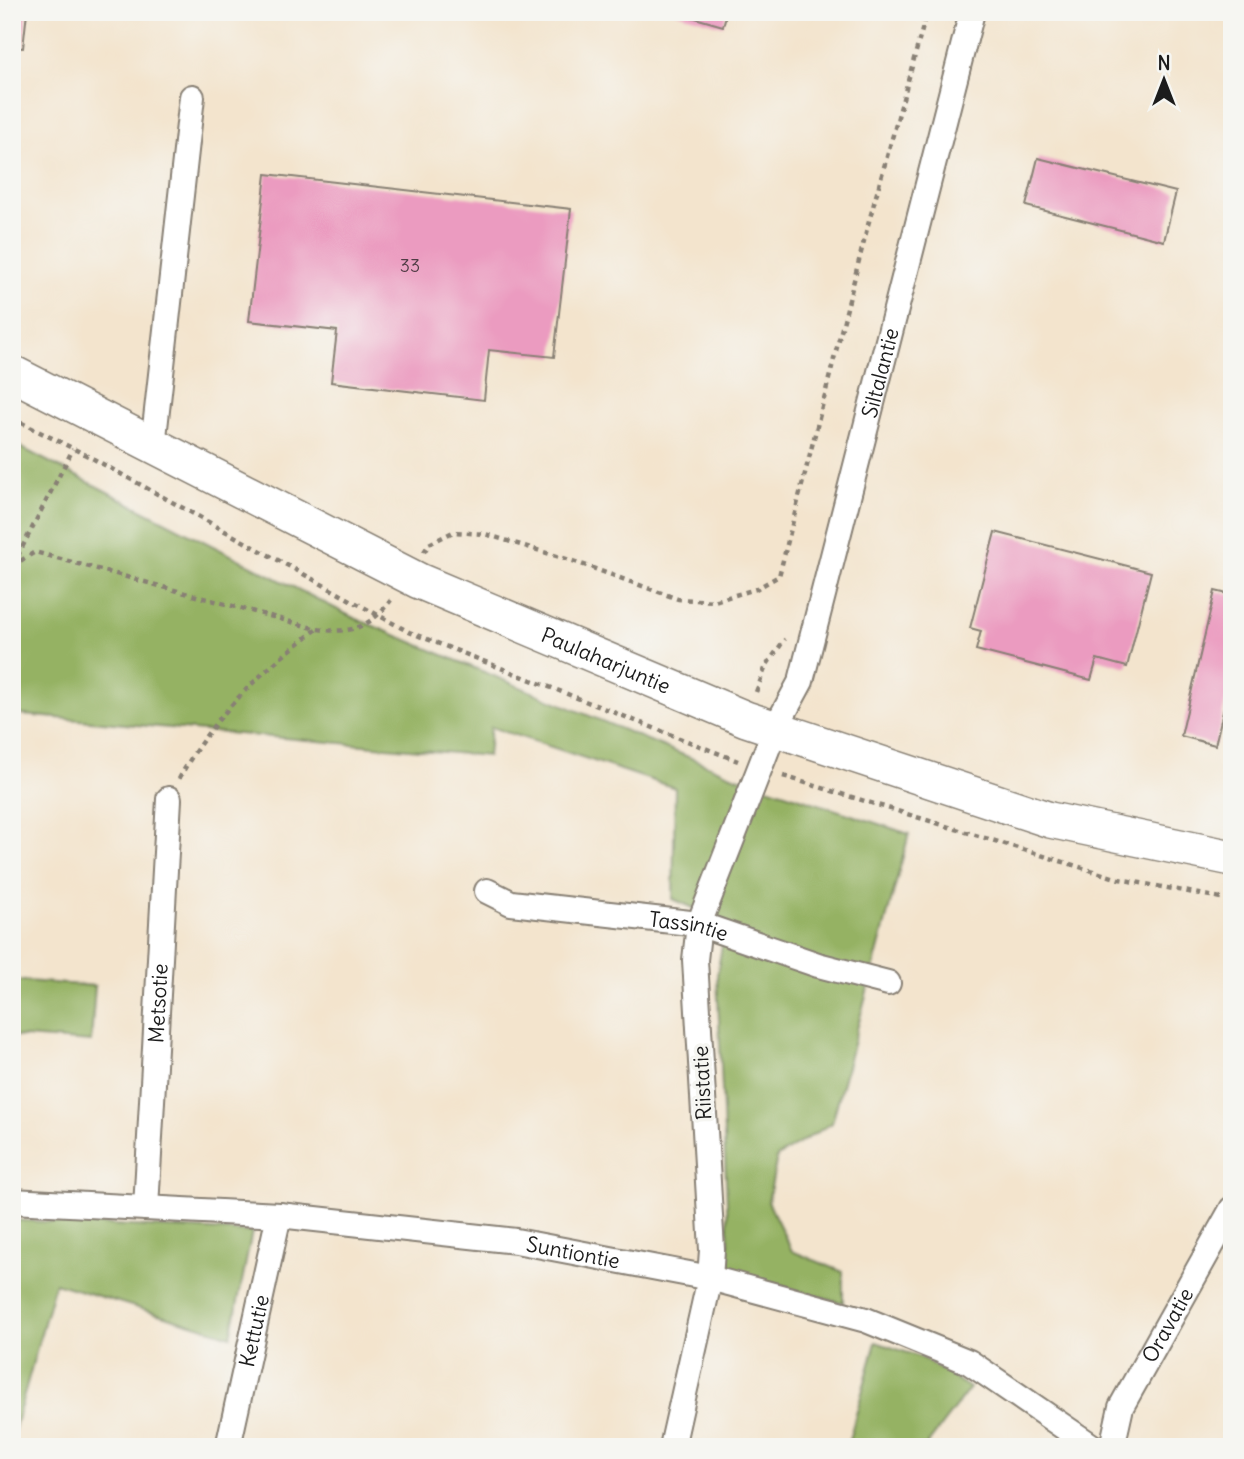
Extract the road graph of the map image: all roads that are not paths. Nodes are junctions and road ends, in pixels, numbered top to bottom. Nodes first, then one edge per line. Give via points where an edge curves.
1 (972, 12) edge
2 (192, 97) dead end
3 (12, 373) edge
4 (153, 446) junction
5 (775, 729) junction
6 (169, 799) road end
7 (1232, 858) edge
8 (487, 891) dead end
9 (699, 924) junction
10 (888, 983) dead end
11 (12, 1201) edge
12 (146, 1208) junction
13 (1232, 1209) edge
14 (279, 1215) junction
15 (710, 1279) junction
16 (228, 1447) edge
17 (672, 1447) edge
18 (1093, 1447) edge
19 (1112, 1447) edge

1 - 5 street, Siltalantie via 801,681
2 - 4 street
3 - 4 main road, Paulaharjuntie
4 - 5 main road, Paulaharjuntie via 409,576
5 - 7 main road, Paulaharjuntie via 1050,820
5 - 9 street, Riistatie
6 - 12 street, Metsotie
8 - 9 street, Tassintie via 511,903
9 - 10 street, Tassintie via 818,965
9 - 15 street, Riistatie via 695,960
11 - 12 street, Suntiontie
12 - 14 street, Suntiontie
13 - 19 street, Oravatie via 1121,1407
14 - 15 street, Suntiontie via 516,1241
14 - 16 street, Kettutie
15 - 17 street, Riistatie
15 - 18 street, Suntiontie via 866,1320 970,1362

